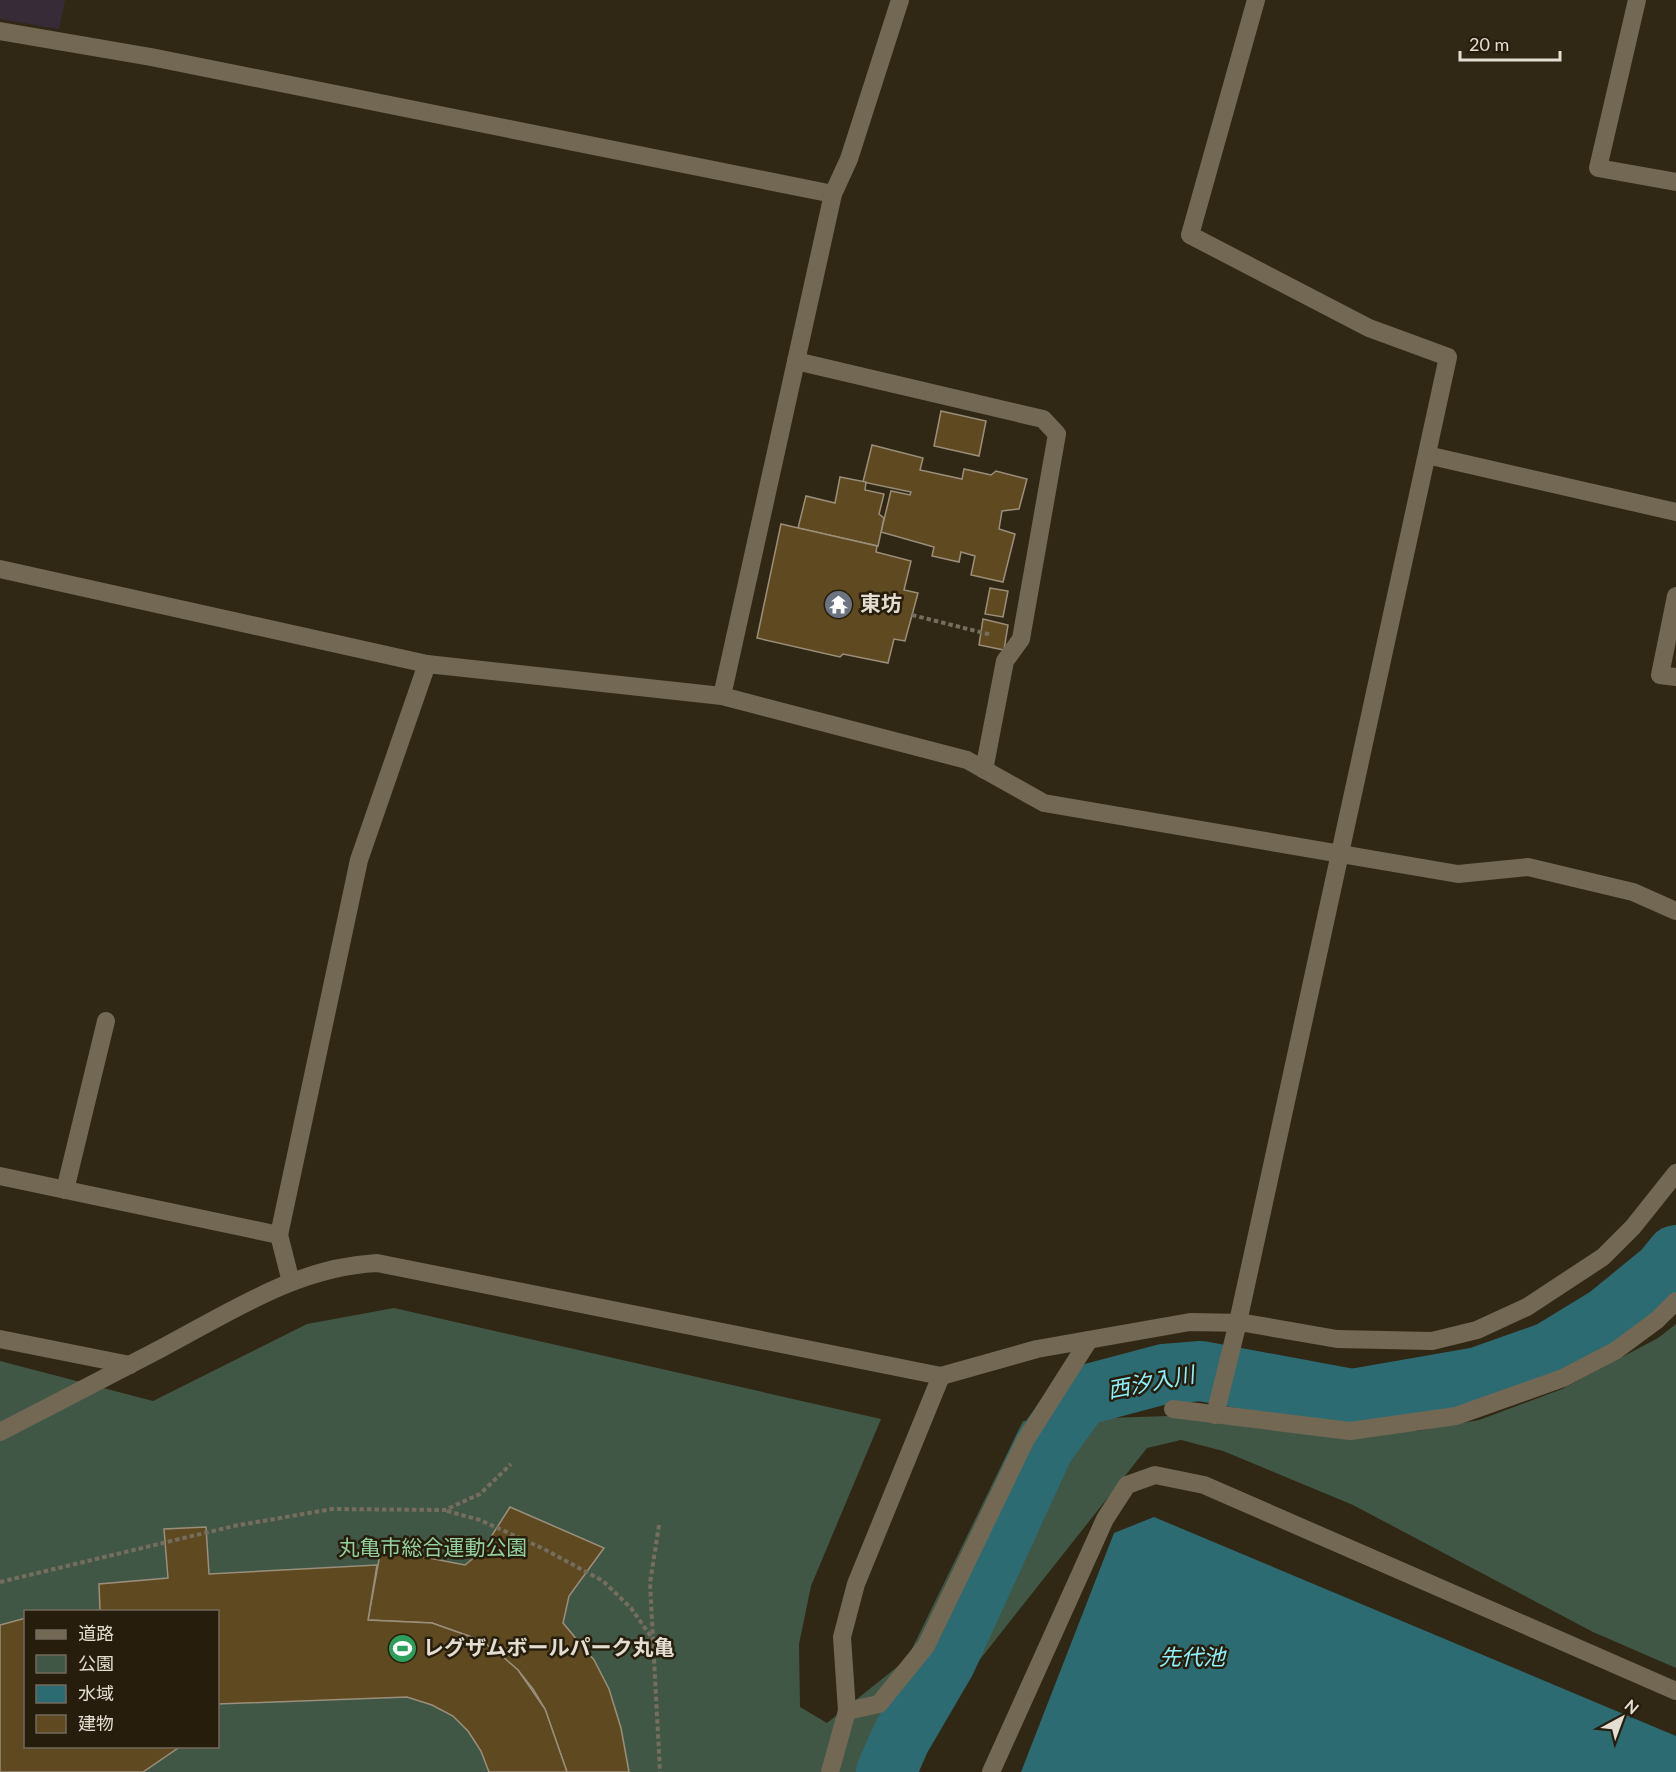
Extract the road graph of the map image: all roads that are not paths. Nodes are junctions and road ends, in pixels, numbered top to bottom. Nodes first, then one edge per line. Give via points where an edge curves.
1 (900, 0) edge
2 (1256, 0) edge
3 (1637, 0) edge
4 (0, 31) edge
5 (1676, 182) edge
6 (833, 194) junction
7 (796, 361) junction
8 (1426, 455) junction
9 (1676, 512) edge
10 (0, 569) edge
11 (1676, 596) edge
12 (428, 664) junction
13 (1676, 677) edge
14 (722, 696) junction
15 (984, 770) junction
16 (1340, 853) junction
17 (1676, 911) edge
18 (106, 1021) dead end
19 (1676, 1173) edge
20 (0, 1176) edge
21 (65, 1190) junction
22 (279, 1235) junction
23 (291, 1282) junction
24 (1676, 1301) edge
25 (1238, 1322) junction
26 (0, 1339) edge
27 (1089, 1340) junction
28 (130, 1365) junction
29 (941, 1376) junction
30 (1173, 1408) dead end
31 (1215, 1415) junction
32 (0, 1432) edge
33 (1676, 1691) edge
34 (847, 1711) junction
35 (830, 1772) edge
36 (991, 1772) edge

1 - 6 street via 849,159
2 - 8 street via 1190,235 1369,328 1448,357
3 - 5 street via 1598,168
4 - 6 street via 151,57
6 - 7 street
7 - 14 street
7 - 15 street via 1044,419 1057,434 1019,641 1005,661
8 - 9 street
8 - 16 street
10 - 12 street
11 - 13 street via 1660,675
12 - 14 street
12 - 22 street via 359,860
14 - 15 street via 967,760
15 - 16 street via 1044,803
16 - 17 street via 1458,874 1528,867 1633,892
16 - 25 street
18 - 21 street
19 - 25 street via 1603,1257 1527,1307 1477,1330 1432,1341 1337,1339
20 - 21 street
21 - 22 street
22 - 23 street
23 - 28 street
23 - 29 street via 345,1264 377,1263
24 - 31 street via 1615,1351 1563,1378 1456,1416 1350,1431
25 - 27 street via 1190,1322
25 - 31 street
26 - 28 street
27 - 29 street via 1037,1349
27 - 34 street via 1025,1441 926,1646 879,1704
28 - 32 street
29 - 34 street via 856,1584 842,1637
30 - 31 street
33 - 36 street via 1204,1485 1155,1475 1127,1485 1105,1519
34 - 35 street

